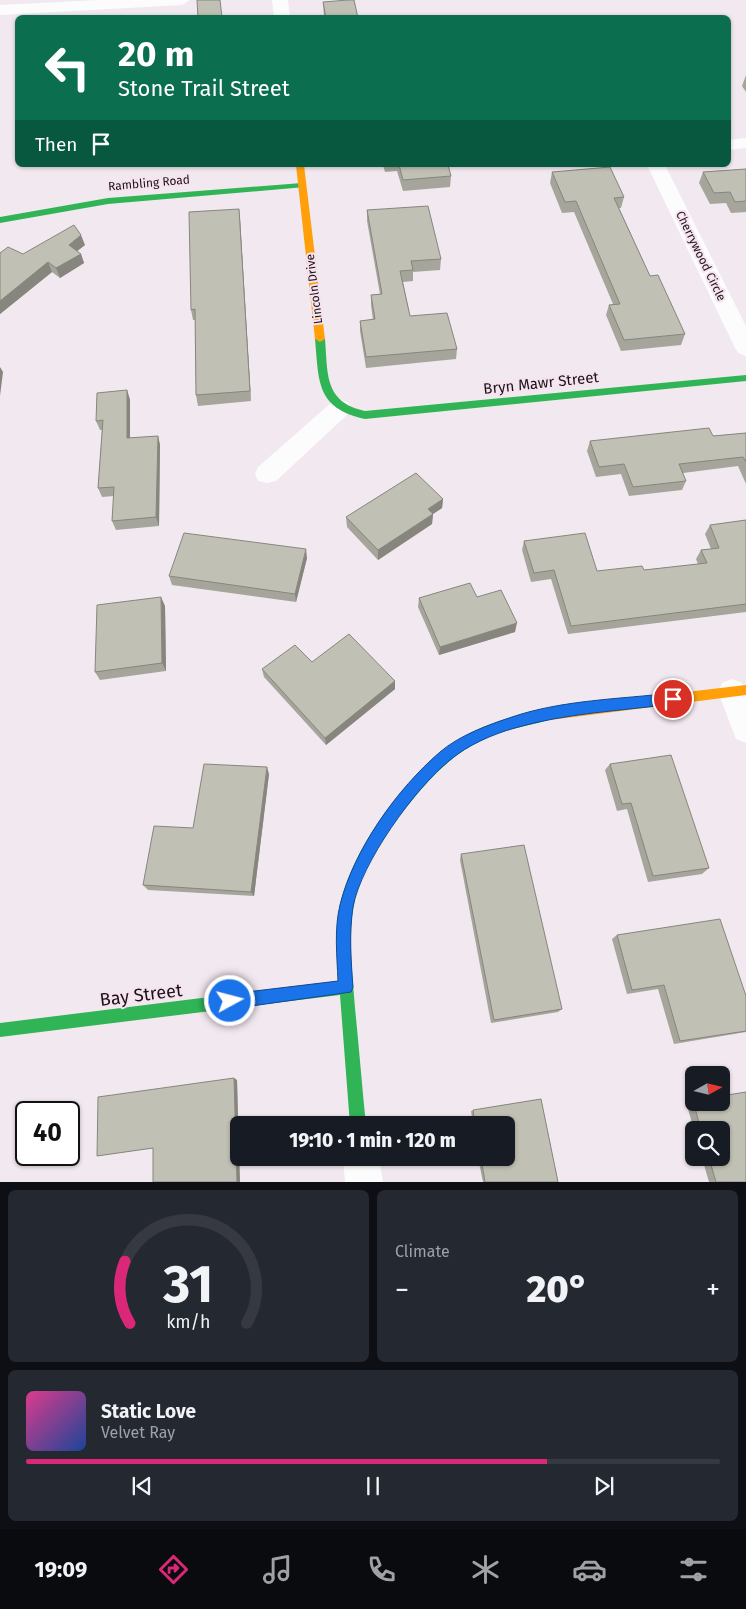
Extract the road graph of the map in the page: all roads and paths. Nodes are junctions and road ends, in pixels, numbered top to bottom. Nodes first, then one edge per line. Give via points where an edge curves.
1 (182, 0) edge
2 (280, 0) edge
3 (6, 7) edge
4 (282, 15) edge
5 (746, 143) edge
6 (731, 145) edge
7 (300, 167) edge
8 (657, 167) edge
9 (302, 185) junction
10 (0, 220) edge
11 (746, 348) edge
12 (746, 378) edge
13 (340, 408) junction
14 (267, 474) dead end
15 (739, 691) edge
16 (746, 730) edge
17 (346, 987) junction
18 (0, 1030) edge
19 (357, 1116) edge
20 (362, 1166) edge
21 (364, 1182) edge

1 - 3 street
2 - 4 street
5 - 6 street
7 - 9 street, Lincoln Drive
8 - 11 street, Cherrywood Circle
9 - 10 street, Rambling Road via 108,201
9 - 13 street, Lincoln Drive via 325,386 328,395
12 - 13 street, Bryn Mawr Street via 364,415 354,415
13 - 14 street
15 - 16 street
15 - 17 street via 554,713 513,722 475,737 446,755 393,811 356,877 346,907 343,945
17 - 18 street, Bay Street
17 - 19 street
20 - 21 street

